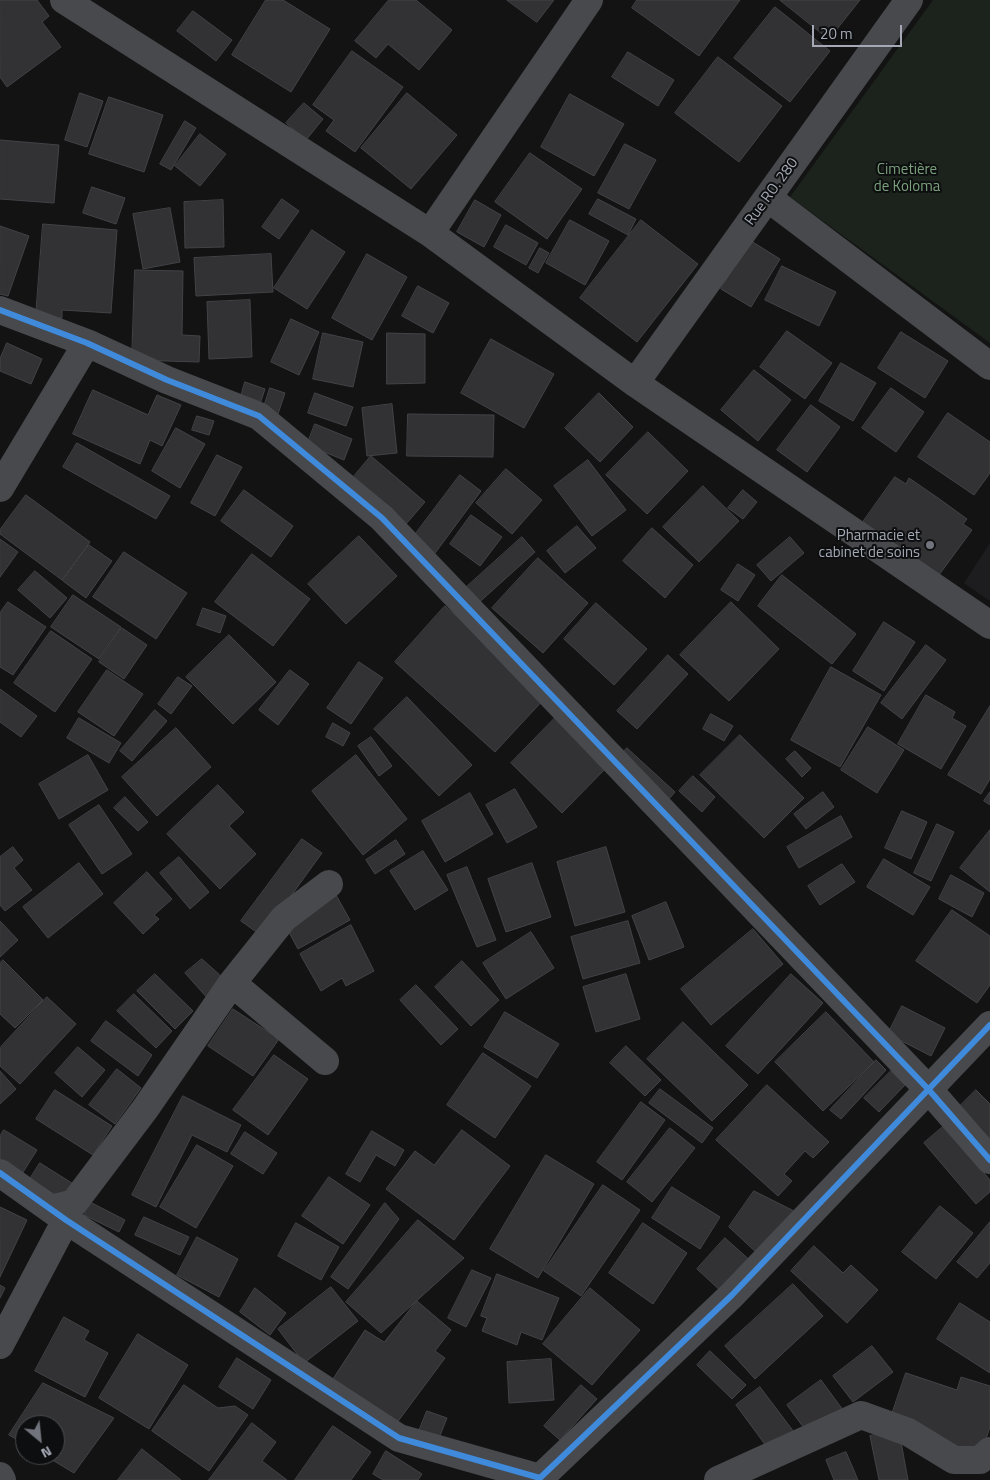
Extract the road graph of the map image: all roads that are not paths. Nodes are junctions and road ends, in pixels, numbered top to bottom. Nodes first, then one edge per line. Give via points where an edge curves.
1 (64, 0) edge
2 (589, 0) edge
3 (909, 0) edge
4 (768, 198) junction
5 (430, 233) junction
6 (0, 310) edge
7 (87, 344) junction
8 (990, 366) edge
9 (635, 383) junction
10 (0, 488) edge
11 (990, 625) edge
12 (329, 884) dead end
13 (232, 984) junction
14 (990, 1025) edge
15 (325, 1061) dead end
16 (928, 1090) junction
17 (990, 1160) edge
18 (0, 1173) edge
19 (59, 1214) junction
20 (0, 1345) edge
21 (990, 1451) edge
22 (0, 1476) edge
23 (540, 1479) edge
24 (2, 1480) edge
25 (718, 1480) edge

1 - 5 street
2 - 5 street
3 - 4 street, Rue RO. 280
4 - 8 street
4 - 9 street, Rue RO. 280
5 - 9 street
6 - 7 street
7 - 10 street
7 - 16 street via 259,416 382,518
9 - 11 street
12 - 13 street via 284,918
13 - 15 street
13 - 19 street via 145,1109 74,1203
14 - 16 street
16 - 17 street
16 - 23 street via 732,1295
18 - 19 street
19 - 20 street
19 - 23 street via 399,1438
21 - 25 street via 980,1460 954,1460 908,1432 861,1415
22 - 24 street

